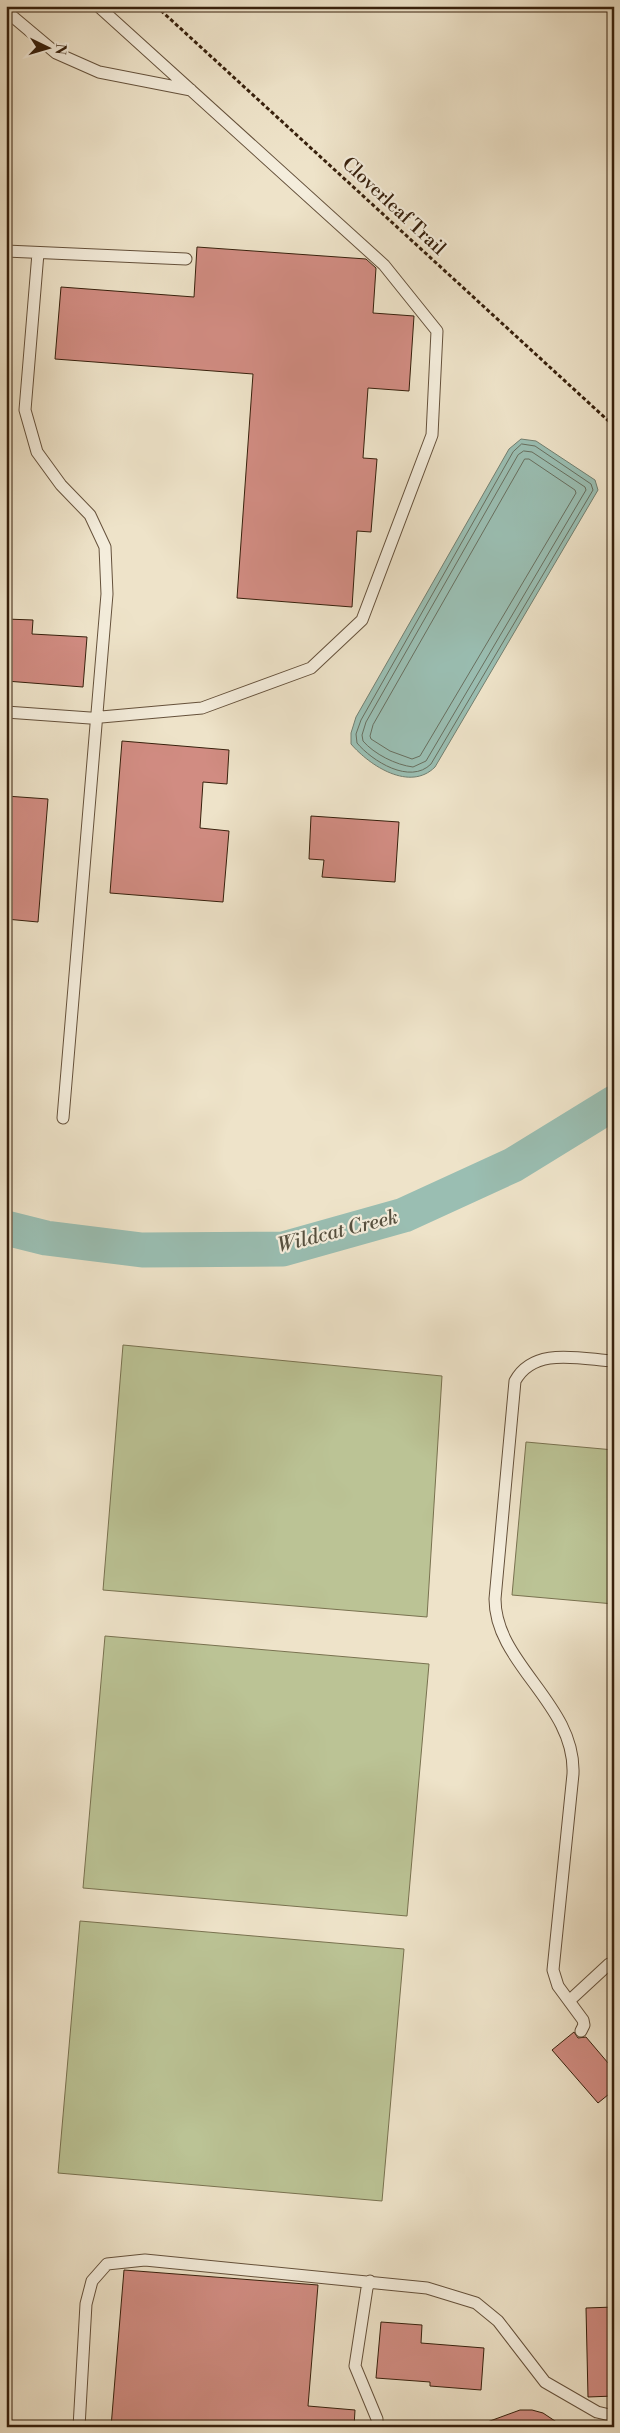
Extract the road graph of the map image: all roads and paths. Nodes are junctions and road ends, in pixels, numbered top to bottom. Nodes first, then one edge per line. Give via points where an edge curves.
1 (98, 6) edge
2 (156, 6) edge
3 (6, 11) edge
4 (190, 90) junction
5 (6, 251) edge
6 (38, 252) junction
7 (186, 259) dead end
8 (614, 426) edge
9 (6, 712) edge
10 (97, 717) junction
11 (63, 1118) dead end
12 (614, 1361) edge
13 (609, 1964) dead end
14 (569, 2001) junction
15 (581, 2031) dead end
16 (370, 2281) junction
17 (614, 2416) edge
18 (79, 2427) edge
19 (377, 2427) edge

1 - 4 lane
2 - 8 path, Cloverleaf Trail
3 - 4 lane via 56,53 99,72
4 - 10 lane via 384,264 437,331 432,435 362,620 311,668 202,708
5 - 6 lane
6 - 7 lane
6 - 10 lane via 25,410 37,452 61,485 90,515 105,547 107,594
9 - 10 lane
10 - 11 lane
12 - 14 lane via 543,1358 521,1369 515,1381 495,1599 498,1625 564,1728 573,1750 553,1958 555,1979
13 - 14 lane
14 - 15 lane via 583,2020
16 - 17 lane via 427,2288 476,2303 498,2321 545,2382 597,2412
16 - 18 lane via 145,2260 107,2264 92,2280 86,2304
16 - 19 lane via 355,2366 377,2419

